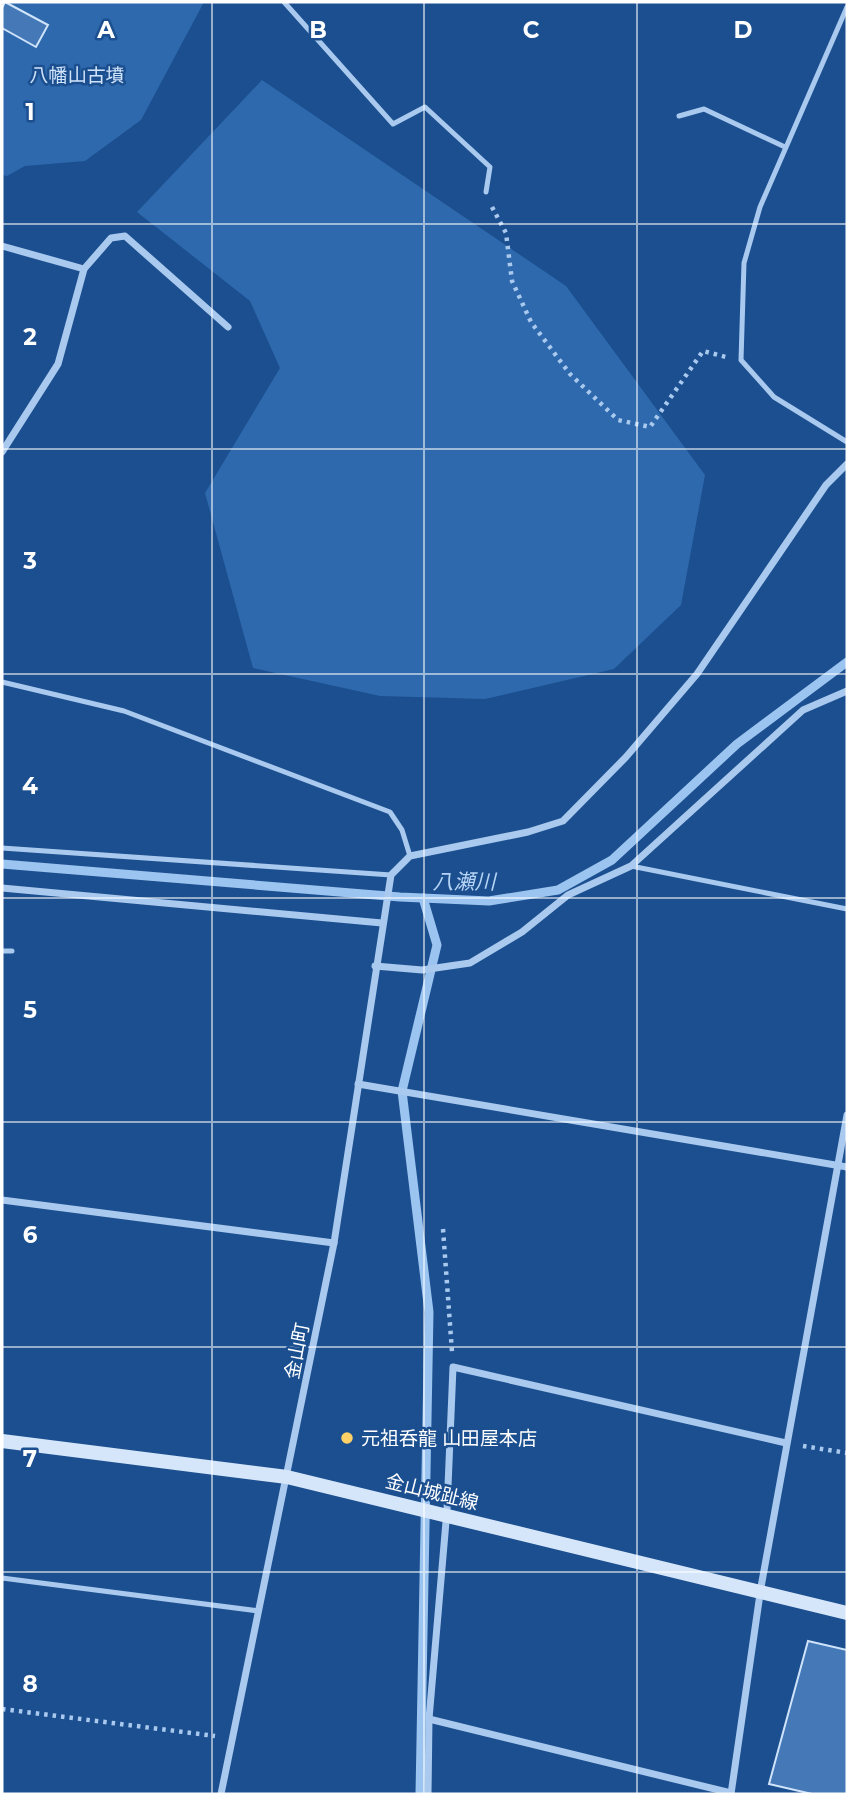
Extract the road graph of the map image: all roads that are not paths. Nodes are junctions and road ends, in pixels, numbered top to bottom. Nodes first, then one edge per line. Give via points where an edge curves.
1 (284, 2) edge
2 (847, 7) edge
3 (679, 116) dead end
4 (785, 147) junction
5 (486, 192) road end
6 (2, 246) edge
7 (84, 269) junction
8 (228, 327) dead end
9 (847, 442) edge
10 (2, 452) edge
11 (847, 464) edge
12 (2, 682) edge
13 (847, 691) edge
14 (2, 848) edge
15 (410, 856) junction
16 (631, 866) junction
17 (390, 878) junction
18 (2, 888) edge
19 (847, 909) edge
20 (382, 923) junction
21 (2, 951) edge
22 (12, 951) dead end
23 (376, 966) junction
24 (358, 1084) junction
25 (847, 1115) edge
26 (838, 1165) junction
27 (847, 1167) edge
28 (2, 1200) edge
29 (334, 1242) junction
30 (2, 1441) edge
31 (786, 1443) junction
32 (287, 1476) junction
33 (447, 1515) junction
34 (2, 1578) edge
35 (760, 1592) junction
36 (259, 1611) junction
37 (847, 1613) edge
38 (429, 1719) junction
39 (221, 1794) edge
40 (428, 1794) edge
41 (733, 1794) edge

1 - 5 lane via 393,124 425,107 490,167
2 - 4 lane
3 - 4 lane via 704,109
4 - 9 lane via 760,207 744,263 741,360 774,397
6 - 7 street
7 - 8 street via 110,238 125,236
7 - 10 street via 58,364
11 - 15 street via 826,485 698,674 563,821
12 - 15 lane via 124,710 390,812
13 - 16 street via 803,710
14 - 17 lane
15 - 17 street
16 - 19 lane
16 - 23 street via 568,895 522,932 470,963 422,970
17 - 20 street, 金山町
18 - 20 street
20 - 23 street, 金山町
21 - 22 lane
23 - 24 street, 金山町
24 - 26 street
24 - 29 street, 金山町
25 - 26 street
26 - 27 street
26 - 31 street
28 - 29 street
29 - 32 street, 金山町
30 - 32 main road, 金山城趾線
31 - 33 street via 453,1367
31 - 35 street
32 - 33 main road, 金山城趾線
32 - 36 street, 金山町
33 - 35 main road, 金山城趾線
33 - 38 street
34 - 36 lane
35 - 37 main road, 金山城趾線
35 - 41 street
36 - 39 street, 金山町
38 - 40 street
38 - 41 street

